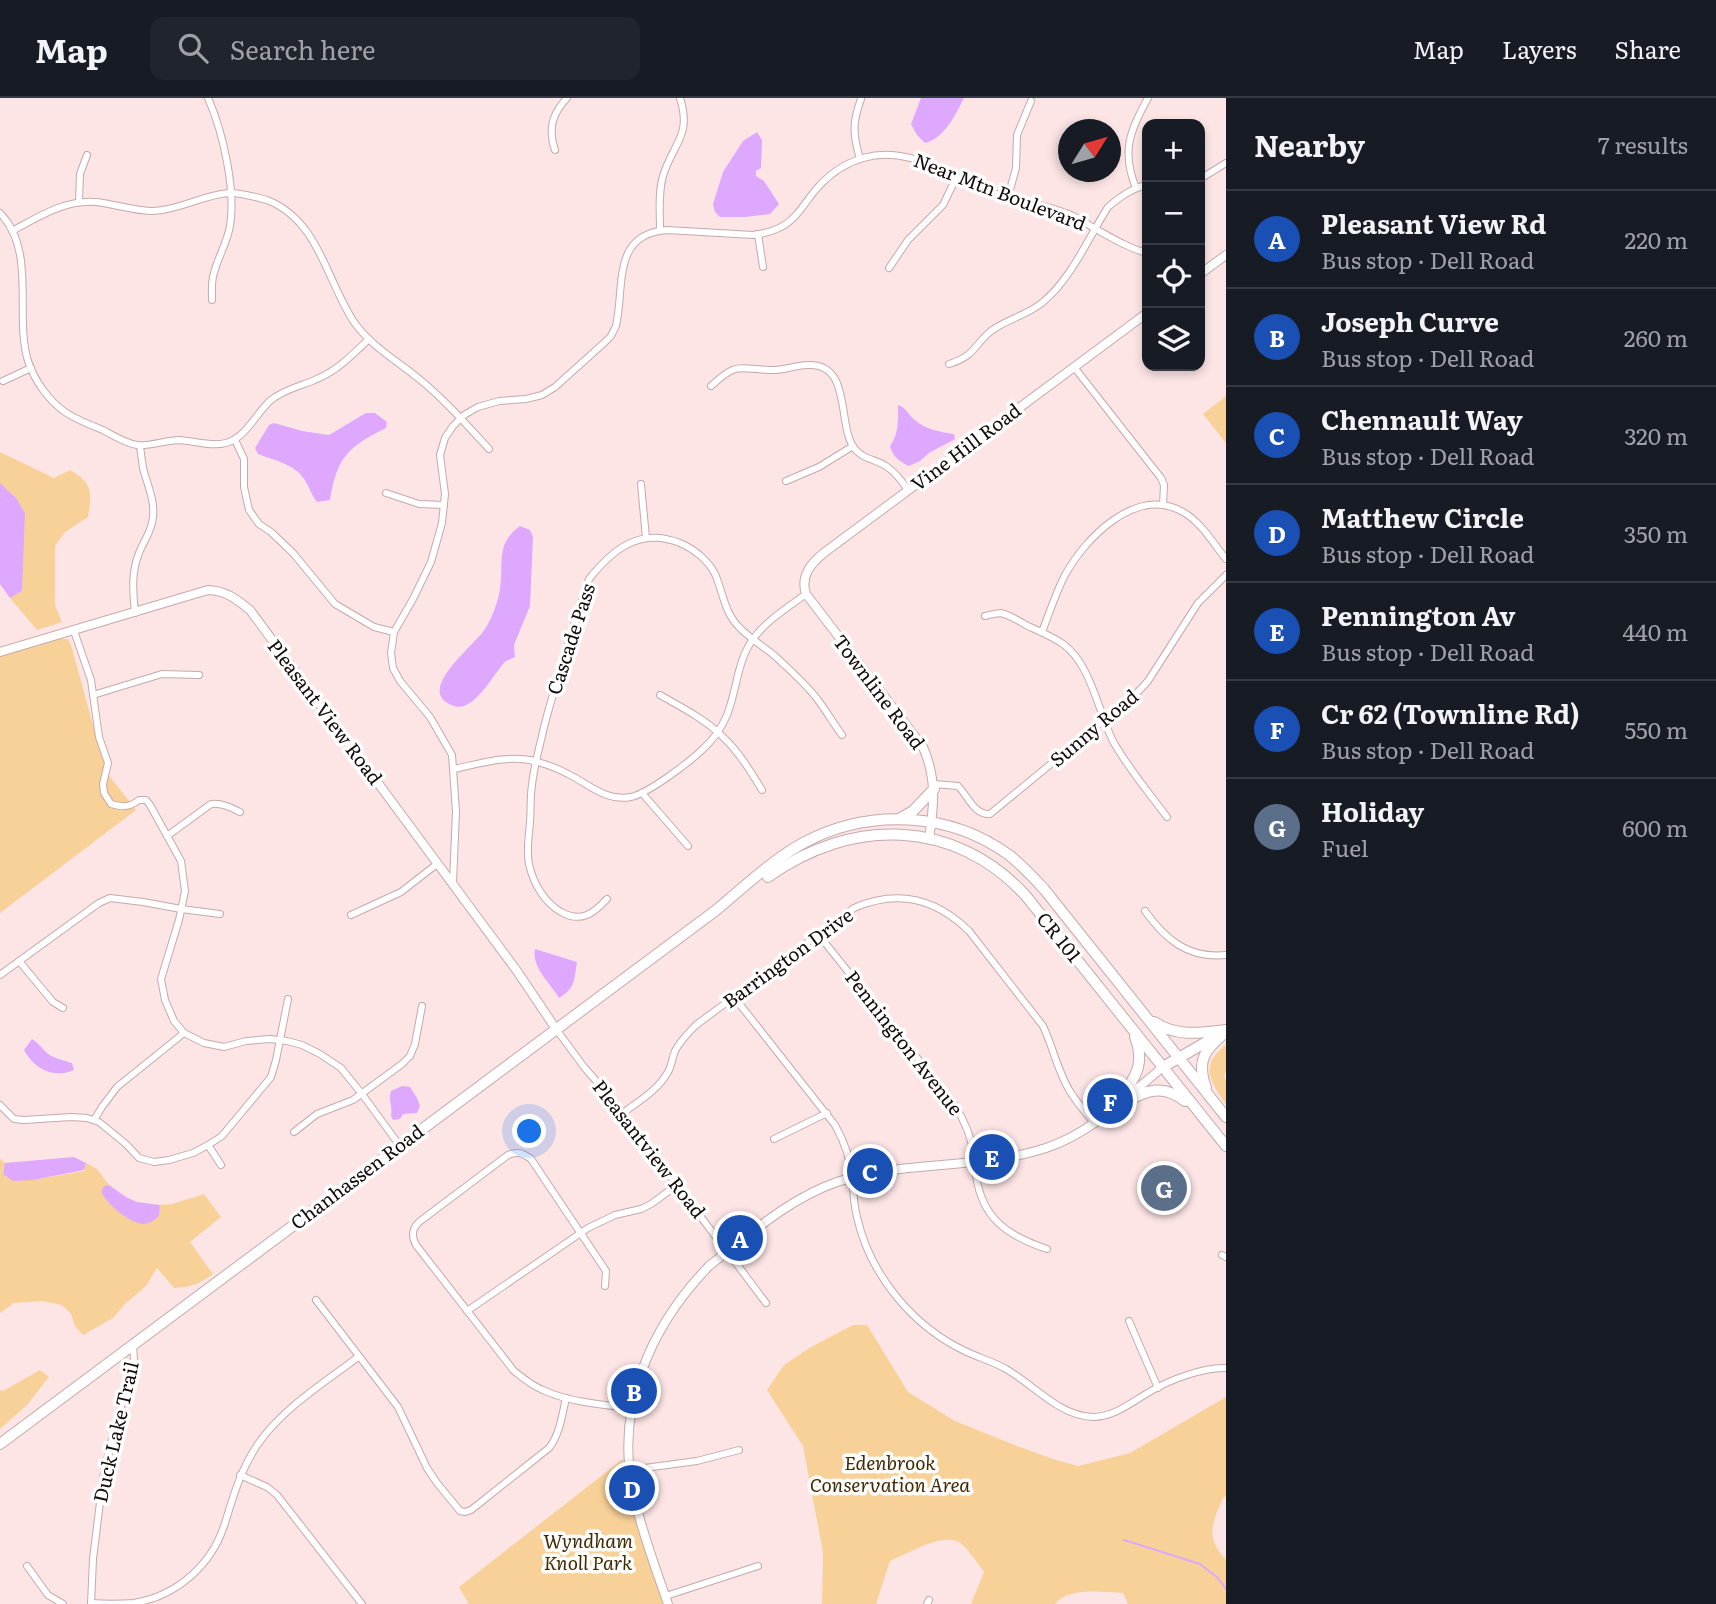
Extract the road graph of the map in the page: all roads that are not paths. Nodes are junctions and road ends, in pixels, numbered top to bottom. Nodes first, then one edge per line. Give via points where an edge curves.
1 (208, 98) edge
2 (567, 98) edge
3 (680, 98) edge
4 (1148, 98) edge
5 (861, 99) edge
6 (1031, 101) dead end
7 (555, 150) dead end
8 (87, 155) dead end
9 (860, 159) junction
10 (1226, 163) edge
11 (1205, 176) edge
12 (956, 178) junction
13 (1142, 186) edge
14 (1136, 188) junction
15 (231, 193) junction
16 (1008, 197) junction
17 (79, 202) junction
18 (0, 213) edge
19 (1095, 228) junction
20 (12, 231) junction
21 (660, 231) junction
22 (758, 234) junction
23 (1142, 251) edge
24 (1226, 255) edge
25 (763, 267) dead end
26 (889, 268) dead end
27 (1205, 270) edge
28 (212, 300) dead end
29 (1142, 317) edge
30 (369, 339) junction
31 (949, 364) dead end
32 (1074, 367) junction
33 (31, 368) junction
34 (4, 381) dead end
35 (711, 386) dead end
36 (460, 418) junction
37 (235, 440) junction
38 (140, 446) junction
39 (853, 446) junction
40 (489, 449) dead end
41 (786, 481) dead end
42 (641, 484) dead end
43 (908, 490) junction
44 (386, 493) dead end
45 (444, 505) junction
46 (1163, 505) junction
47 (646, 538) junction
48 (1226, 559) edge
49 (1226, 575) edge
50 (806, 594) junction
51 (135, 613) junction
52 (985, 616) dead end
53 (74, 631) junction
54 (394, 632) junction
55 (1042, 632) junction
56 (754, 639) junction
57 (0, 652) edge
58 (200, 675) dead end
59 (93, 695) junction
60 (660, 695) dead end
61 (1104, 721) junction
62 (717, 731) junction
63 (842, 735) dead end
64 (536, 762) junction
65 (453, 769) junction
66 (934, 787) junction
67 (762, 790) dead end
68 (642, 793) junction
69 (240, 812) dead end
70 (1167, 817) dead end
71 (898, 819) junction
72 (932, 821) junction
73 (167, 836) junction
74 (929, 839) junction
75 (688, 846) dead end
76 (438, 864) junction
77 (453, 886) junction
78 (607, 899) dead end
79 (181, 909) junction
80 (715, 911) junction
81 (1145, 911) dead end
82 (220, 914) dead end
83 (351, 915) dead end
84 (817, 934) junction
85 (1226, 955) edge
86 (19, 961) junction
87 (0, 975) edge
88 (734, 997) junction
89 (288, 999) dead end
90 (422, 1006) dead end
91 (63, 1007) dead end
92 (1144, 1013) junction
93 (1125, 1019) junction
94 (556, 1029) junction
95 (1226, 1031) edge
96 (184, 1033) junction
97 (279, 1040) junction
98 (1178, 1057) junction
99 (1163, 1068) junction
100 (362, 1094) junction
101 (1212, 1100) junction
102 (0, 1105) edge
103 (1117, 1105) junction
104 (1198, 1111) junction
105 (623, 1113) junction
106 (827, 1113) junction
107 (1226, 1117) edge
108 (94, 1120) junction
109 (1095, 1124) junction
110 (294, 1132) dead end
111 (774, 1139) dead end
112 (208, 1146) junction
113 (400, 1146) junction
114 (1226, 1146) edge
115 (976, 1160) junction
116 (221, 1165) dead end
117 (853, 1177) junction
118 (677, 1185) junction
119 (581, 1233) junction
120 (1046, 1249) dead end
121 (729, 1250) junction
122 (605, 1286) dead end
123 (316, 1300) dead end
124 (766, 1303) dead end
125 (467, 1311) junction
126 (1129, 1321) dead end
127 (133, 1344) junction
128 (358, 1357) junction
129 (1226, 1368) edge
130 (1158, 1388) junction
131 (566, 1398) junction
132 (632, 1408) junction
133 (0, 1444) edge
134 (739, 1450) dead end
135 (631, 1469) junction
136 (240, 1475) junction
137 (27, 1566) dead end
138 (758, 1566) dead end
139 (667, 1600) edge
140 (63, 1604) edge
141 (91, 1604) edge
142 (360, 1604) edge

1 - 15 street
2 - 7 street via 553,119
3 - 21 street via 684,124 663,177
4 - 14 street via 1129,139 1129,165
5 - 9 street via 854,134
6 - 16 street via 1017,135 1016,168
8 - 17 street via 80,174
9 - 12 street, Near Mtn Boulevard via 907,156
9 - 22 street, Near Mtn Boulevard via 830,175 790,220
10 - 11 street
12 - 16 street, Near Mtn Boulevard
12 - 26 street via 943,205 908,240
13 - 14 street
14 - 19 street via 1108,207
15 - 17 street via 168,211
15 - 28 street via 230,227 213,275
15 - 30 street via 267,201 299,222 325,261 354,322
16 - 19 street, Near Mtn Boulevard via 1072,215
17 - 20 street
18 - 20 street
19 - 23 street, Near Mtn Boulevard
19 - 31 street via 1050,296 1029,312 999,325 965,358
20 - 33 street via 21,258 23,332
21 - 22 street, Near Mtn Boulevard
21 - 36 street via 636,241 624,259 616,326 604,343 542,395 499,401
22 - 25 street
24 - 27 street
29 - 32 street, Vine Hill Road
30 - 36 street
30 - 37 street via 342,365 272,400
32 - 43 street, Vine Hill Road
32 - 46 street via 1161,478
33 - 34 street
33 - 38 street via 40,386 64,411
35 - 39 street via 728,372 745,367 770,370 808,365 825,369 837,382
36 - 40 street
36 - 45 street via 445,438 440,455
37 - 38 street via 223,444 175,440
37 - 54 street via 244,459 249,510 259,524 293,554 335,604 373,627
38 - 51 street via 154,514 134,567
39 - 41 street
39 - 43 street via 894,472
42 - 47 street
43 - 50 street, Vine Hill Road via 816,559 805,576
44 - 45 street via 419,504
45 - 54 street via 430,562
46 - 48 street via 1193,519
46 - 55 street via 1128,510 1092,539 1064,577
47 - 56 street via 670,539 704,559 732,620
47 - 64 street, Cascade Pass via 617,549 589,579
49 - 61 street, Sunny Road via 1198,603 1148,681
50 - 56 street
50 - 66 street, Townline Road via 917,738
51 - 53 street, Pleasant View Road
51 - 76 street, Pleasant View Road via 208,590 219,591 250,610
52 - 55 street via 1001,613
53 - 57 street, Pleasant View Road
53 - 59 street
54 - 65 street via 393,668 443,738
55 - 61 street via 1064,645 1081,664
56 - 62 street
56 - 63 street via 817,699
58 - 59 street via 162,674
59 - 73 street via 108,763 104,793 111,804 124,807 146,800
60 - 62 street
61 - 66 street, Sunny Road via 990,814 978,811 958,786
61 - 70 street via 1127,763
62 - 67 street
62 - 68 street via 704,749
64 - 65 street via 505,758
64 - 68 street via 567,773 606,796
64 - 78 street, Cascade Pass via 527,849 534,880 553,907 571,916 595,911
65 - 77 street
66 - 71 main road via 913,811
66 - 72 street, Townline Road
68 - 75 street
69 - 73 street via 211,804
71 - 72 main road
71 - 80 main road via 854,823 806,842
72 - 74 street, Townline Road
72 - 92 main road, CR 101 via 982,838 1029,872
73 - 79 street via 181,861 185,891
74 - 80 main road, CR 101 via 870,835 831,844 795,860
74 - 93 main road, CR 101 / CR 101 via 967,852 1009,878
76 - 77 street, Pleasant View Road
76 - 83 street via 401,892
77 - 94 street, Pleasant View Road
79 - 82 street
79 - 86 street via 110,898
79 - 96 street via 161,979 165,1000
80 - 94 main road, Chanhassen Road
81 - 85 street via 1178,945
84 - 88 street, Barrington Drive
84 - 109 street, Barrington Drive via 854,908 884,899 915,900 945,911 969,931 1038,1019 1070,1092
84 - 115 street, Pennington Avenue via 954,1104 970,1133
86 - 87 street
86 - 91 street via 53,1002
88 - 105 street, Barrington Drive via 688,1033 662,1081
88 - 106 street
89 - 97 street
90 - 100 street via 410,1056
92 - 95 main road, CR 101 via 1168,1030
92 - 98 main road, CR 101
93 - 99 main road, CR 101 / CR 101
93 - 103 main road via 1136,1039 1140,1063
94 - 105 street, Pleasantview Road
94 - 113 main road, Chanhassen Road
95 - 98 main road
95 - 101 main road via 1202,1062 1202,1078
96 - 97 street via 224,1047
96 - 108 street via 117,1087
97 - 100 street via 320,1054 341,1068
97 - 112 street via 271,1077 222,1136
98 - 99 main road
98 - 101 main road
99 - 103 street
99 - 104 main road
100 - 110 street via 317,1114
100 - 113 street
101 - 107 main road
102 - 108 street via 14,1119
103 - 104 main road via 1147,1091 1162,1090
103 - 109 street
104 - 114 main road
105 - 118 street, Pleasantview Road
106 - 111 street
106 - 117 street via 842,1137
108 - 112 street via 139,1158 154,1162
109 - 115 street via 1025,1154
112 - 116 street
113 - 127 main road, Chanhassen Road
115 - 117 street
115 - 120 street, Pennington Avenue via 979,1191 993,1217 1014,1236
117 - 121 street via 790,1204
117 - 130 street via 857,1218 875,1265 905,1306 944,1339 1005,1368 1082,1416 1107,1415
118 - 119 street via 652,1204 608,1218
118 - 121 street, Pleasantview Road
119 - 122 street via 606,1271
119 - 125 street
119 - 125 street via 531,1159 520,1153 508,1155 414,1226 412,1233 416,1245
121 - 124 street, Pleasantview Road
121 - 132 street via 700,1275 670,1313 643,1366
123 - 128 street
125 - 131 street via 514,1371 542,1390
126 - 130 street
127 - 133 main road, Chanhassen Road
127 - 141 street, Duck Lake Trail via 135,1362 103,1478
128 - 131 street via 398,1407 428,1468 460,1511 471,1510 549,1448
128 - 136 street via 288,1410 257,1445
129 - 130 street via 1203,1371
131 - 132 street
132 - 135 street
134 - 135 street
135 - 139 street via 640,1521
136 - 141 street via 218,1541 190,1577 150,1600
136 - 142 street via 277,1495
137 - 140 street via 48,1595
138 - 139 street

